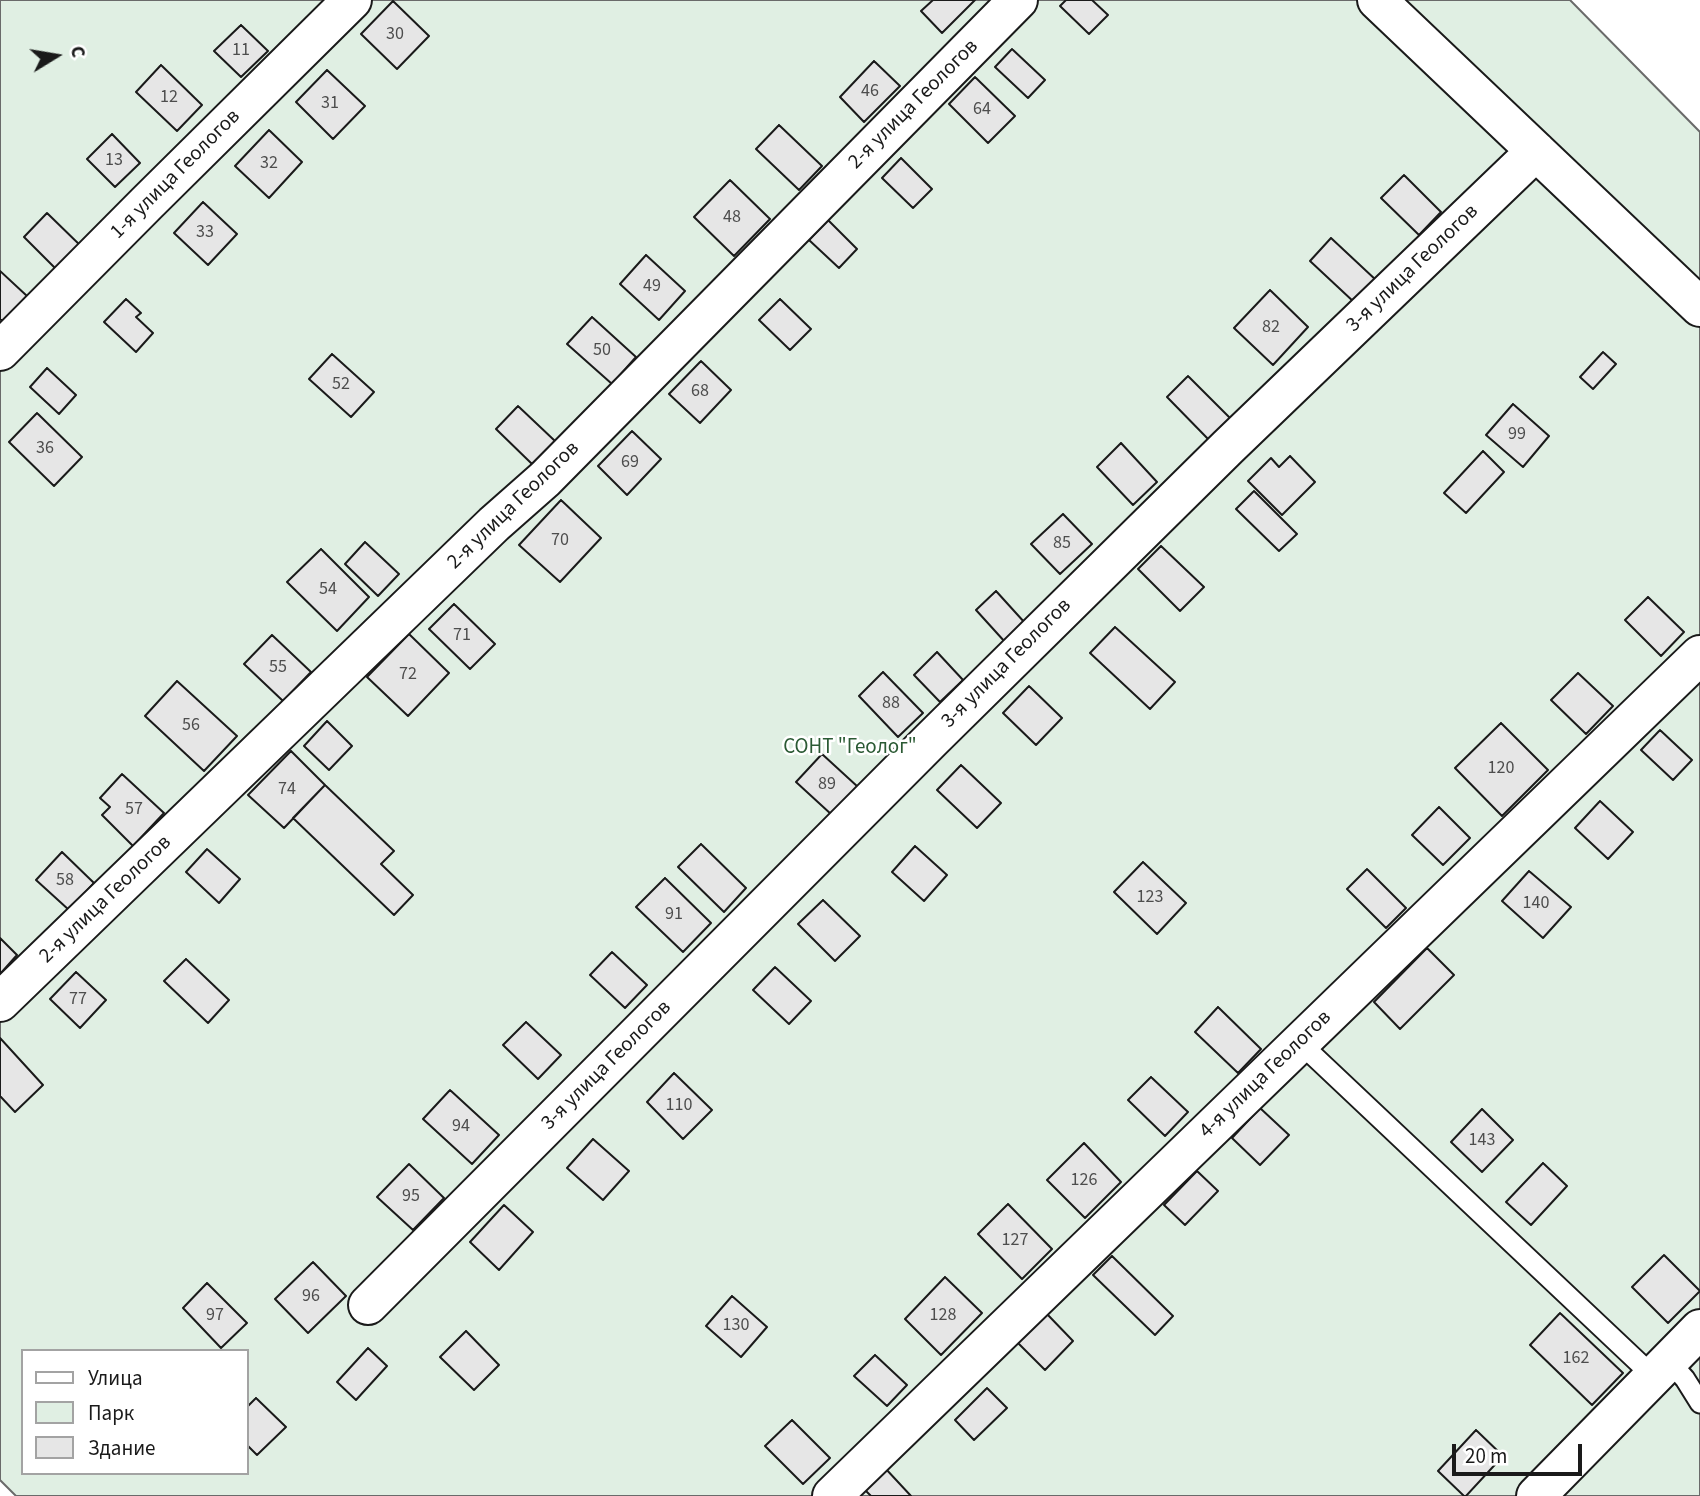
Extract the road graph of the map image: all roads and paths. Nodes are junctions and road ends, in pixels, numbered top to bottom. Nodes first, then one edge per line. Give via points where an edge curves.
1 (352, 0) edge
2 (1018, 0) edge
3 (1377, 0) edge
4 (1536, 151) junction
5 (1700, 307) edge
6 (0, 351) edge
7 (1700, 655) edge
8 (0, 1002) edge
9 (1300, 1042) junction
10 (368, 1306) dead end
11 (1700, 1329) edge
12 (1662, 1369) junction
13 (1700, 1403) edge
14 (832, 1496) edge
15 (1536, 1496) edge

1 - 6 street, 1-я улица Геологов
2 - 8 street, 2-я улица Геологов via 545,479
3 - 4 street
4 - 5 street
4 - 10 street, 3-я улица Геологов via 950,720
7 - 9 street, 4-я улица Геологов
9 - 12 lane
9 - 14 street, 4-я улица Геологов
11 - 12 street
12 - 13 lane via 1685,1379
12 - 15 street

